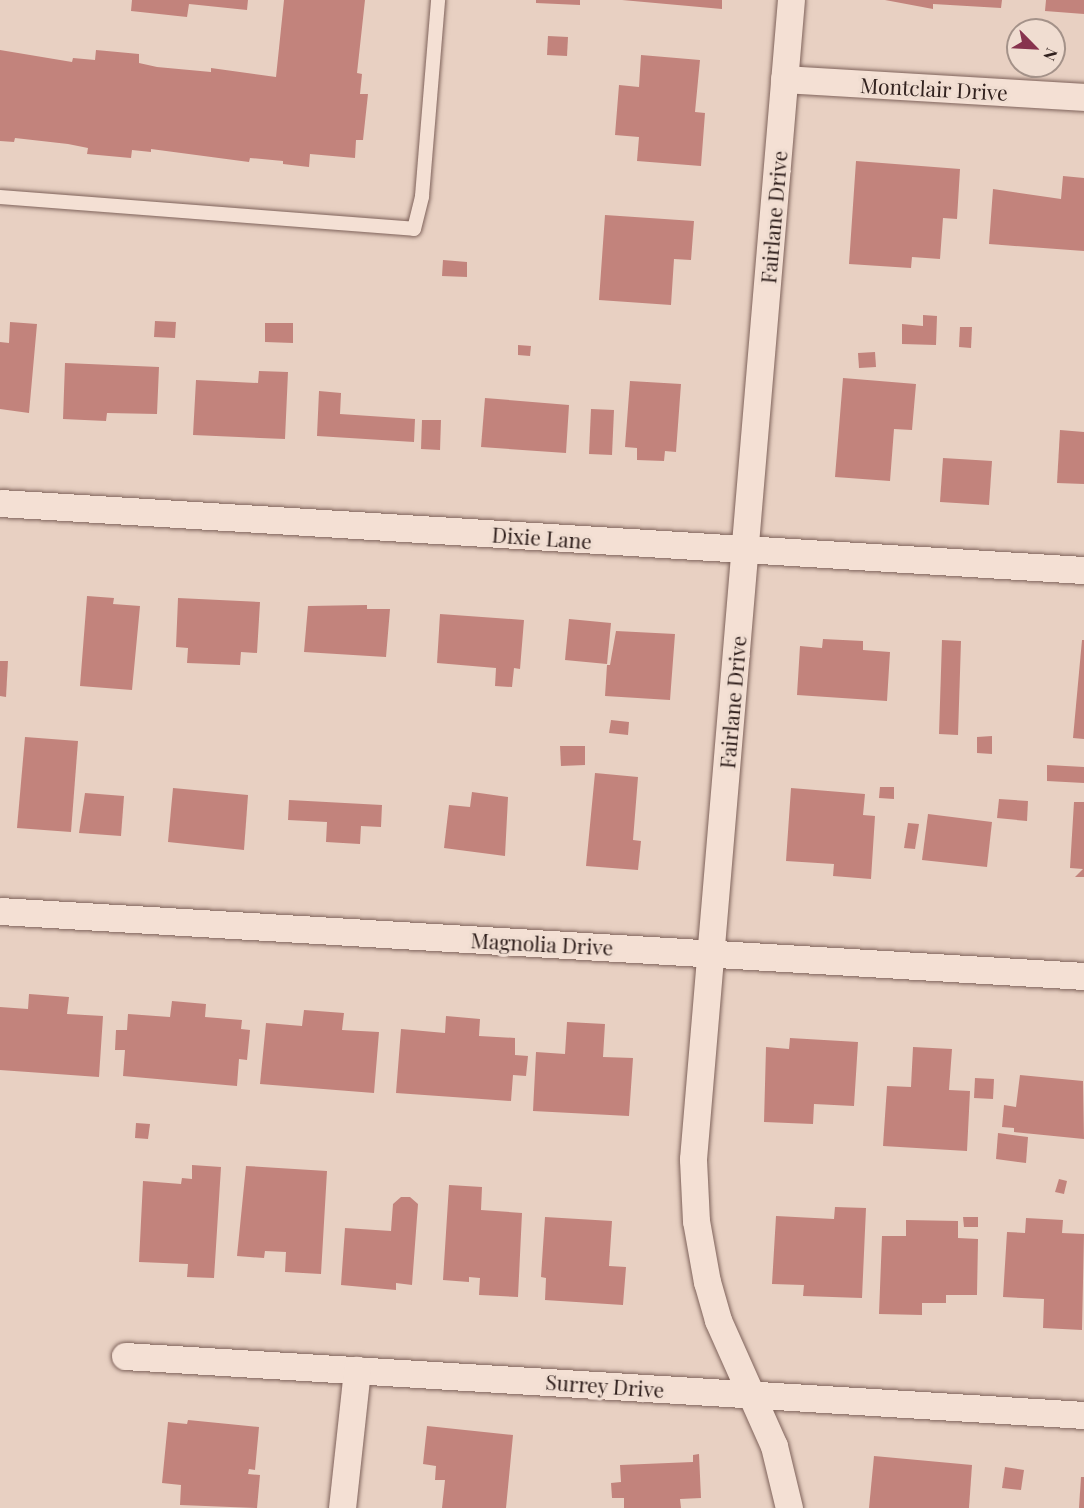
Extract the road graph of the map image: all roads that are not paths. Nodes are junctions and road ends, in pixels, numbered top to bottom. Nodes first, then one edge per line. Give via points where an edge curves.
1 (438, 0) edge
2 (791, 0) edge
3 (784, 79) junction
4 (1084, 97) edge
5 (0, 196) edge
6 (0, 503) edge
7 (746, 549) junction
8 (1084, 570) edge
9 (0, 911) edge
10 (710, 953) junction
11 (1084, 976) edge
12 (125, 1356) dead end
13 (357, 1370) junction
14 (752, 1394) junction
15 (1084, 1414) edge
16 (342, 1508) edge
17 (789, 1508) edge

1 - 5 lane via 422,196 414,229
2 - 3 street, Fairlane Drive
3 - 4 street, Montclair Drive
3 - 7 street, Fairlane Drive
6 - 7 street, Dixie Lane
7 - 8 street, Dixie Lane
7 - 10 street, Fairlane Drive
9 - 10 street, Magnolia Drive
10 - 11 street, Magnolia Drive
10 - 14 street, Fairlane Drive via 693,1159 696,1221 718,1320
12 - 13 street, Surrey Drive
13 - 14 street, Surrey Drive
13 - 16 street
14 - 15 street, Surrey Drive
14 - 17 street, Fairlane Drive via 774,1446

